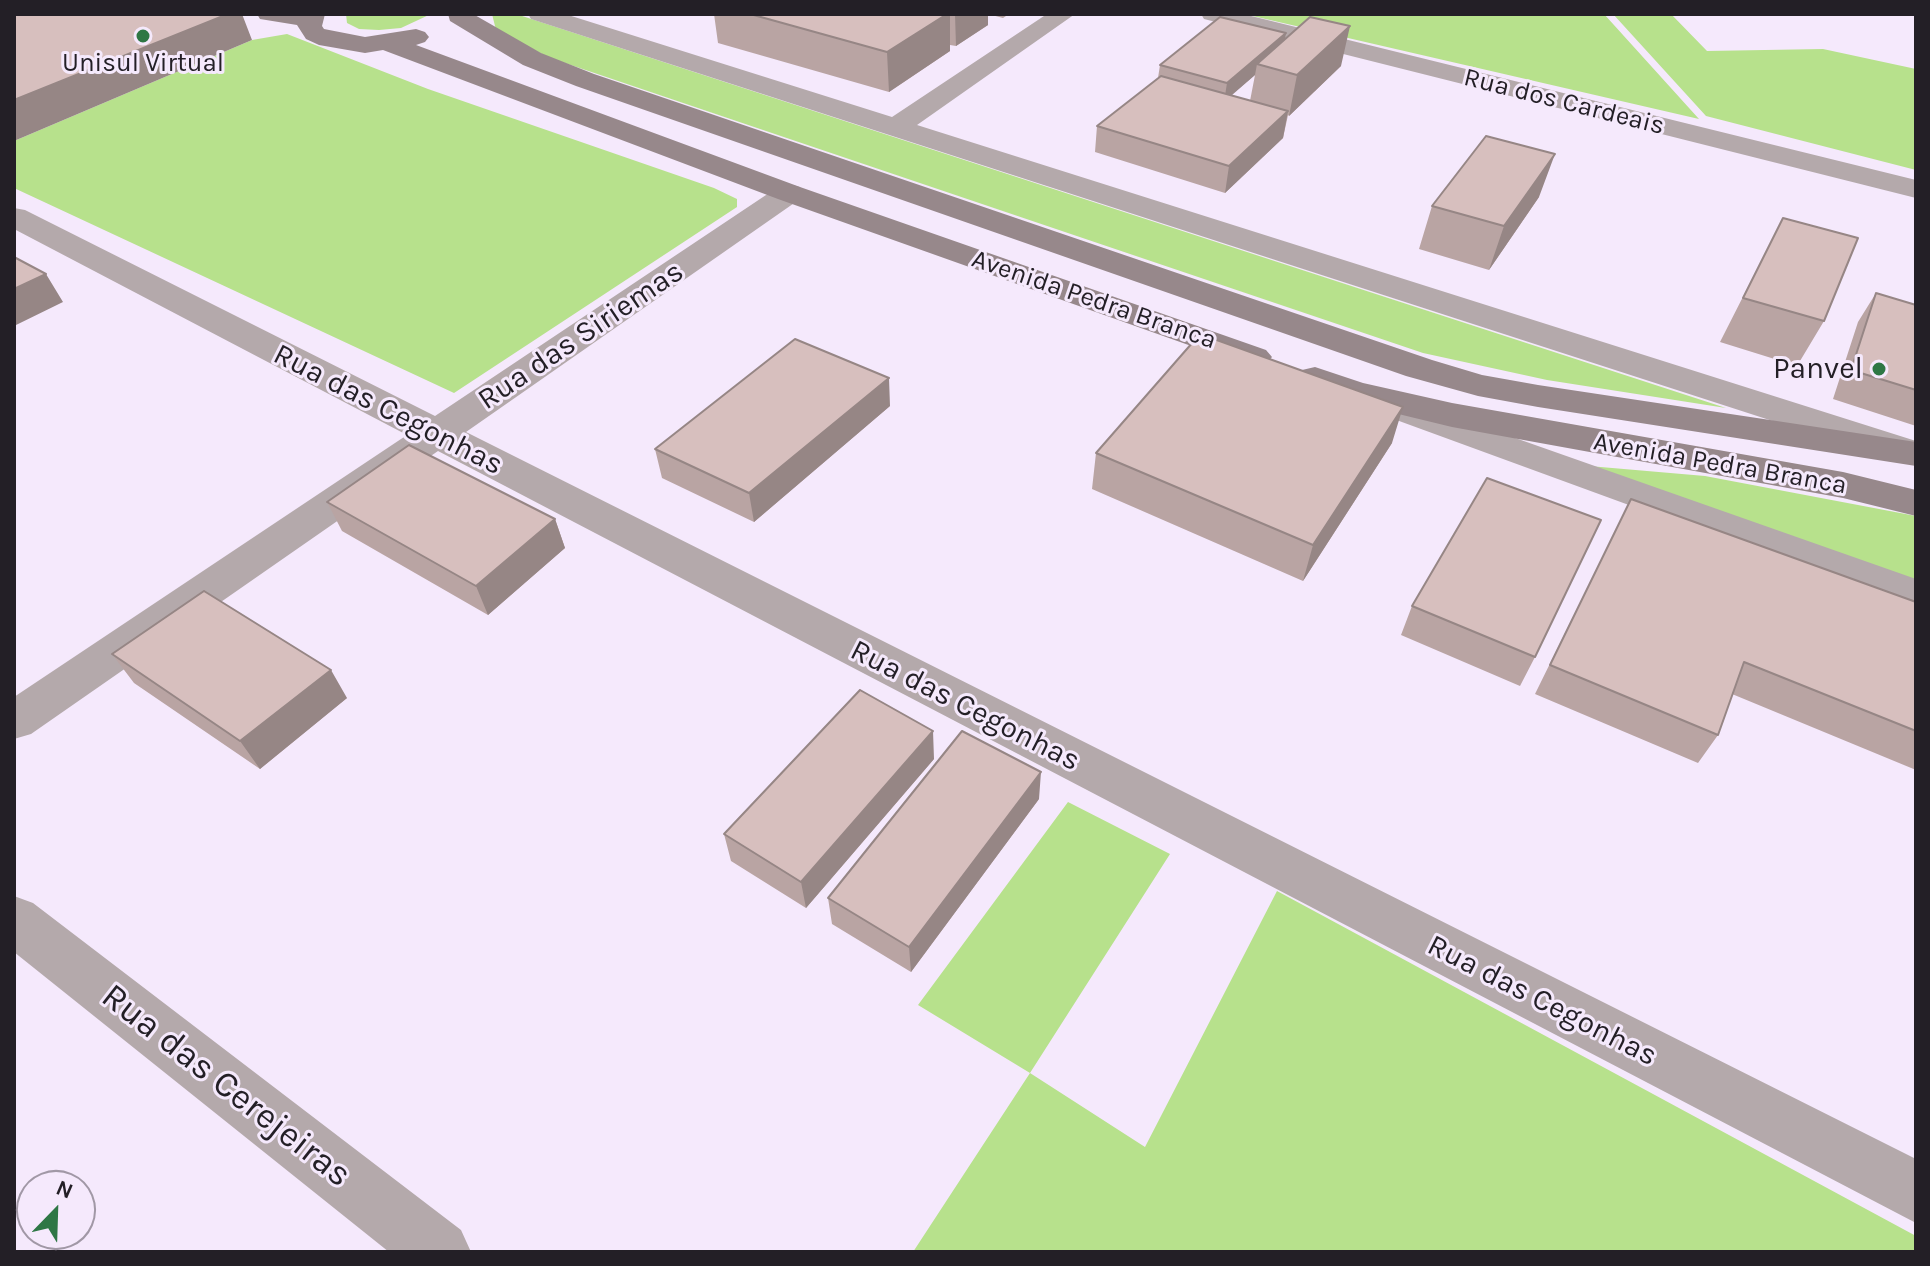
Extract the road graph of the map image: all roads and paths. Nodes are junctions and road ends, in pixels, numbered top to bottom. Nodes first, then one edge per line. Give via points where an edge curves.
1 (269, 14) edge
2 (540, 14) edge
3 (1063, 14) edge
4 (1213, 14) edge
5 (459, 15) edge
6 (311, 16) edge
7 (388, 43) junction
8 (896, 127) junction
9 (1916, 189) edge
10 (789, 193) junction
11 (14, 217) edge
12 (1353, 392) junction
13 (436, 435) junction
14 (1915, 453) edge
15 (1916, 503) edge
16 (1916, 595) edge
17 (14, 721) edge
18 (14, 920) edge
19 (1916, 1192) edge
20 (439, 1252) edge

1 - 6 main road
2 - 8 street, Avenida Pedra Branca
3 - 8 street
4 - 9 street, Rua dos Cardeais
5 - 7 main road via 431,33
5 - 14 main road, Avenida Pedra Branca via 532,59 585,80 1419,368 1538,396
6 - 7 main road via 309,27 328,40
7 - 10 main road, Avenida Pedra Branca
8 - 14 street, Avenida Pedra Branca
10 - 12 main road, Avenida Pedra Branca
10 - 13 street, Rua das Siriemas
11 - 13 street, Rua das Cegonhas
12 - 15 main road, Avenida Pedra Branca
12 - 16 street
13 - 17 street, Rua das Siriemas
13 - 19 street, Rua das Cegonhas
18 - 20 street, Rua das Cerejeiras

